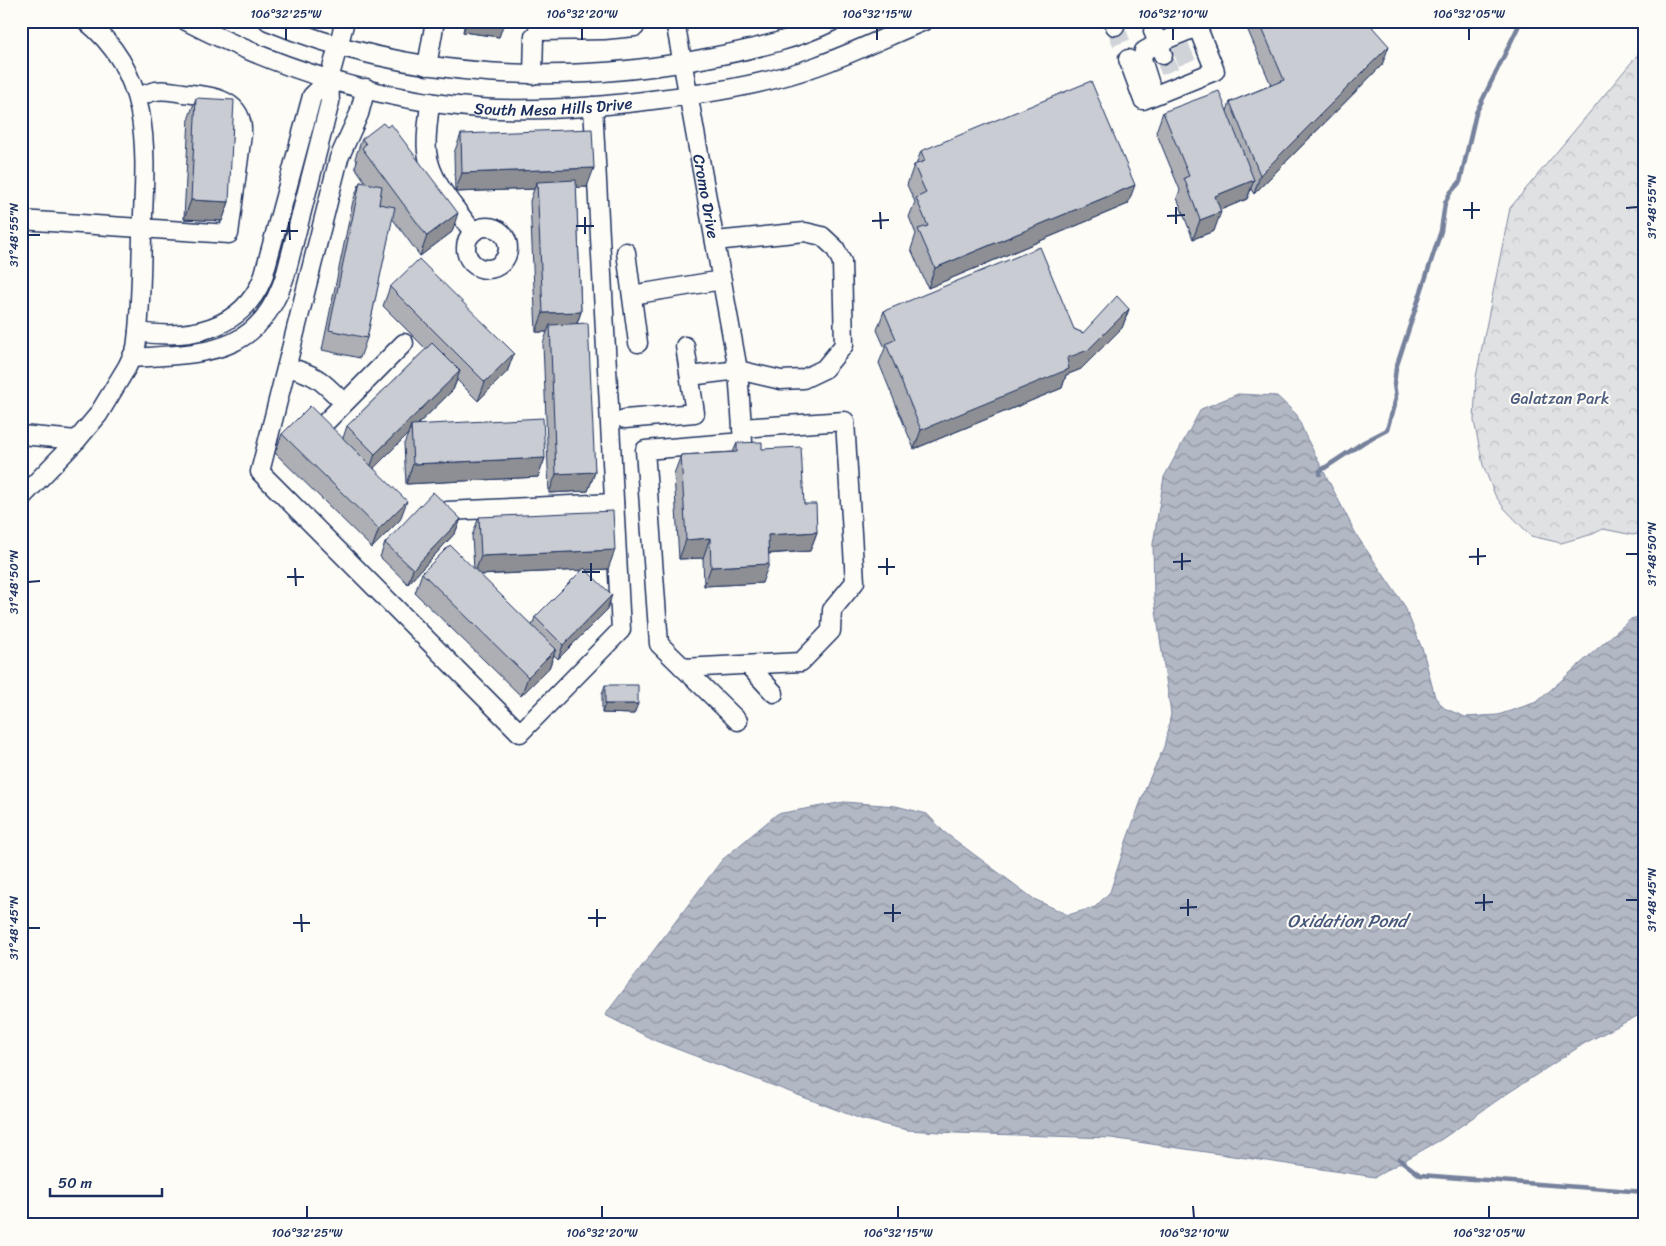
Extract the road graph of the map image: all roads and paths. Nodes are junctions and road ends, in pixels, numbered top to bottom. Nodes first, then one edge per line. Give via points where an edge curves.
1 (86, 21) edge
2 (186, 21) edge
3 (268, 21) edge
4 (345, 21) edge
5 (435, 21) edge
6 (634, 21) edge
7 (675, 21) edge
8 (924, 21) edge
9 (829, 22) edge
10 (1196, 24) edge
11 (338, 46) junction
12 (1128, 59) tunnel mouth
13 (684, 63) junction
14 (427, 66) junction
15 (533, 74) junction
16 (329, 79) junction
17 (366, 88) junction
18 (689, 96) junction
19 (1149, 97) junction
20 (138, 98) junction
21 (430, 102) junction
22 (592, 106) junction
23 (21, 220) edge
24 (142, 229) junction
25 (473, 232) dead end
26 (715, 241) junction
27 (626, 252) dead end
28 (722, 280) junction
29 (632, 295) junction
30 (138, 332) junction
31 (404, 343) dead end
32 (638, 343) dead end
33 (686, 346) dead end
34 (132, 358) junction
35 (287, 366) junction
36 (738, 370) junction
37 (690, 376) junction
38 (344, 403) junction
39 (625, 419) dead end
40 (742, 428) junction
41 (318, 430) edge
42 (21, 435) edge
43 (77, 440) junction
44 (21, 498) edge
45 (614, 503) junction
46 (447, 510) edge
47 (748, 665) junction
48 (683, 668) junction
49 (774, 693) dead end
50 (738, 721) dead end

1 - 20 street via 120,57
2 - 16 street, South Mesa Hills Drive via 259,55
3 - 11 street, South Mesa Hills Drive
4 - 11 street
5 - 14 street
6 - 15 street via 635,27 612,30 539,31 534,36
7 - 13 street, Cromo Drive
8 - 18 street, South Mesa Hills Drive via 817,66 752,84
9 - 13 street, South Mesa Hills Drive via 769,45
10 - 19 street via 1178,41 1158,43 1144,51 1142,59
10 - 19 street via 1215,71 1174,83
11 - 14 street, South Mesa Hills Drive
11 - 16 street
12 - 19 street
13 - 15 street, South Mesa Hills Drive via 603,73
13 - 18 street, Cromo Drive
14 - 15 street, South Mesa Hills Drive via 497,74
16 - 17 street, South Mesa Hills Drive
16 - 30 street via 312,96 263,278 253,298 226,322 210,328 174,335
16 - 34 street via 330,102 282,286 262,321 230,344 214,350
17 - 21 street, South Mesa Hills Drive
17 - 35 street via 359,114 339,158
18 - 22 street, South Mesa Hills Drive
18 - 26 street, Cromo Drive
20 - 24 street via 144,145
20 - 24 street via 162,90 222,100 234,108 242,128 229,234
21 - 22 street, South Mesa Hills Drive via 480,108
21 - 25 street via 426,136 430,165 434,177
22 - 45 street
23 - 24 street
24 - 30 street
26 - 28 street, Cromo Drive
26 - 36 street via 805,232 822,236 835,248 842,262 844,345 824,369 803,379 781,380
27 - 29 street
28 - 29 street
28 - 36 street, Cromo Drive
29 - 32 street
30 - 34 street
31 - 38 street
33 - 37 street
34 - 43 street via 108,400
35 - 38 street via 316,376
35 - 45 street via 260,472 520,733 621,630
36 - 37 street
36 - 40 street, Cromo Drive
37 - 39 street via 695,413
38 - 41 street
40 - 47 street via 845,421 855,582 832,610 831,631 801,662
40 - 48 street via 743,442 645,450 659,644
42 - 43 street
43 - 44 street
45 - 46 street
47 - 48 street
47 - 49 street
48 - 50 street

